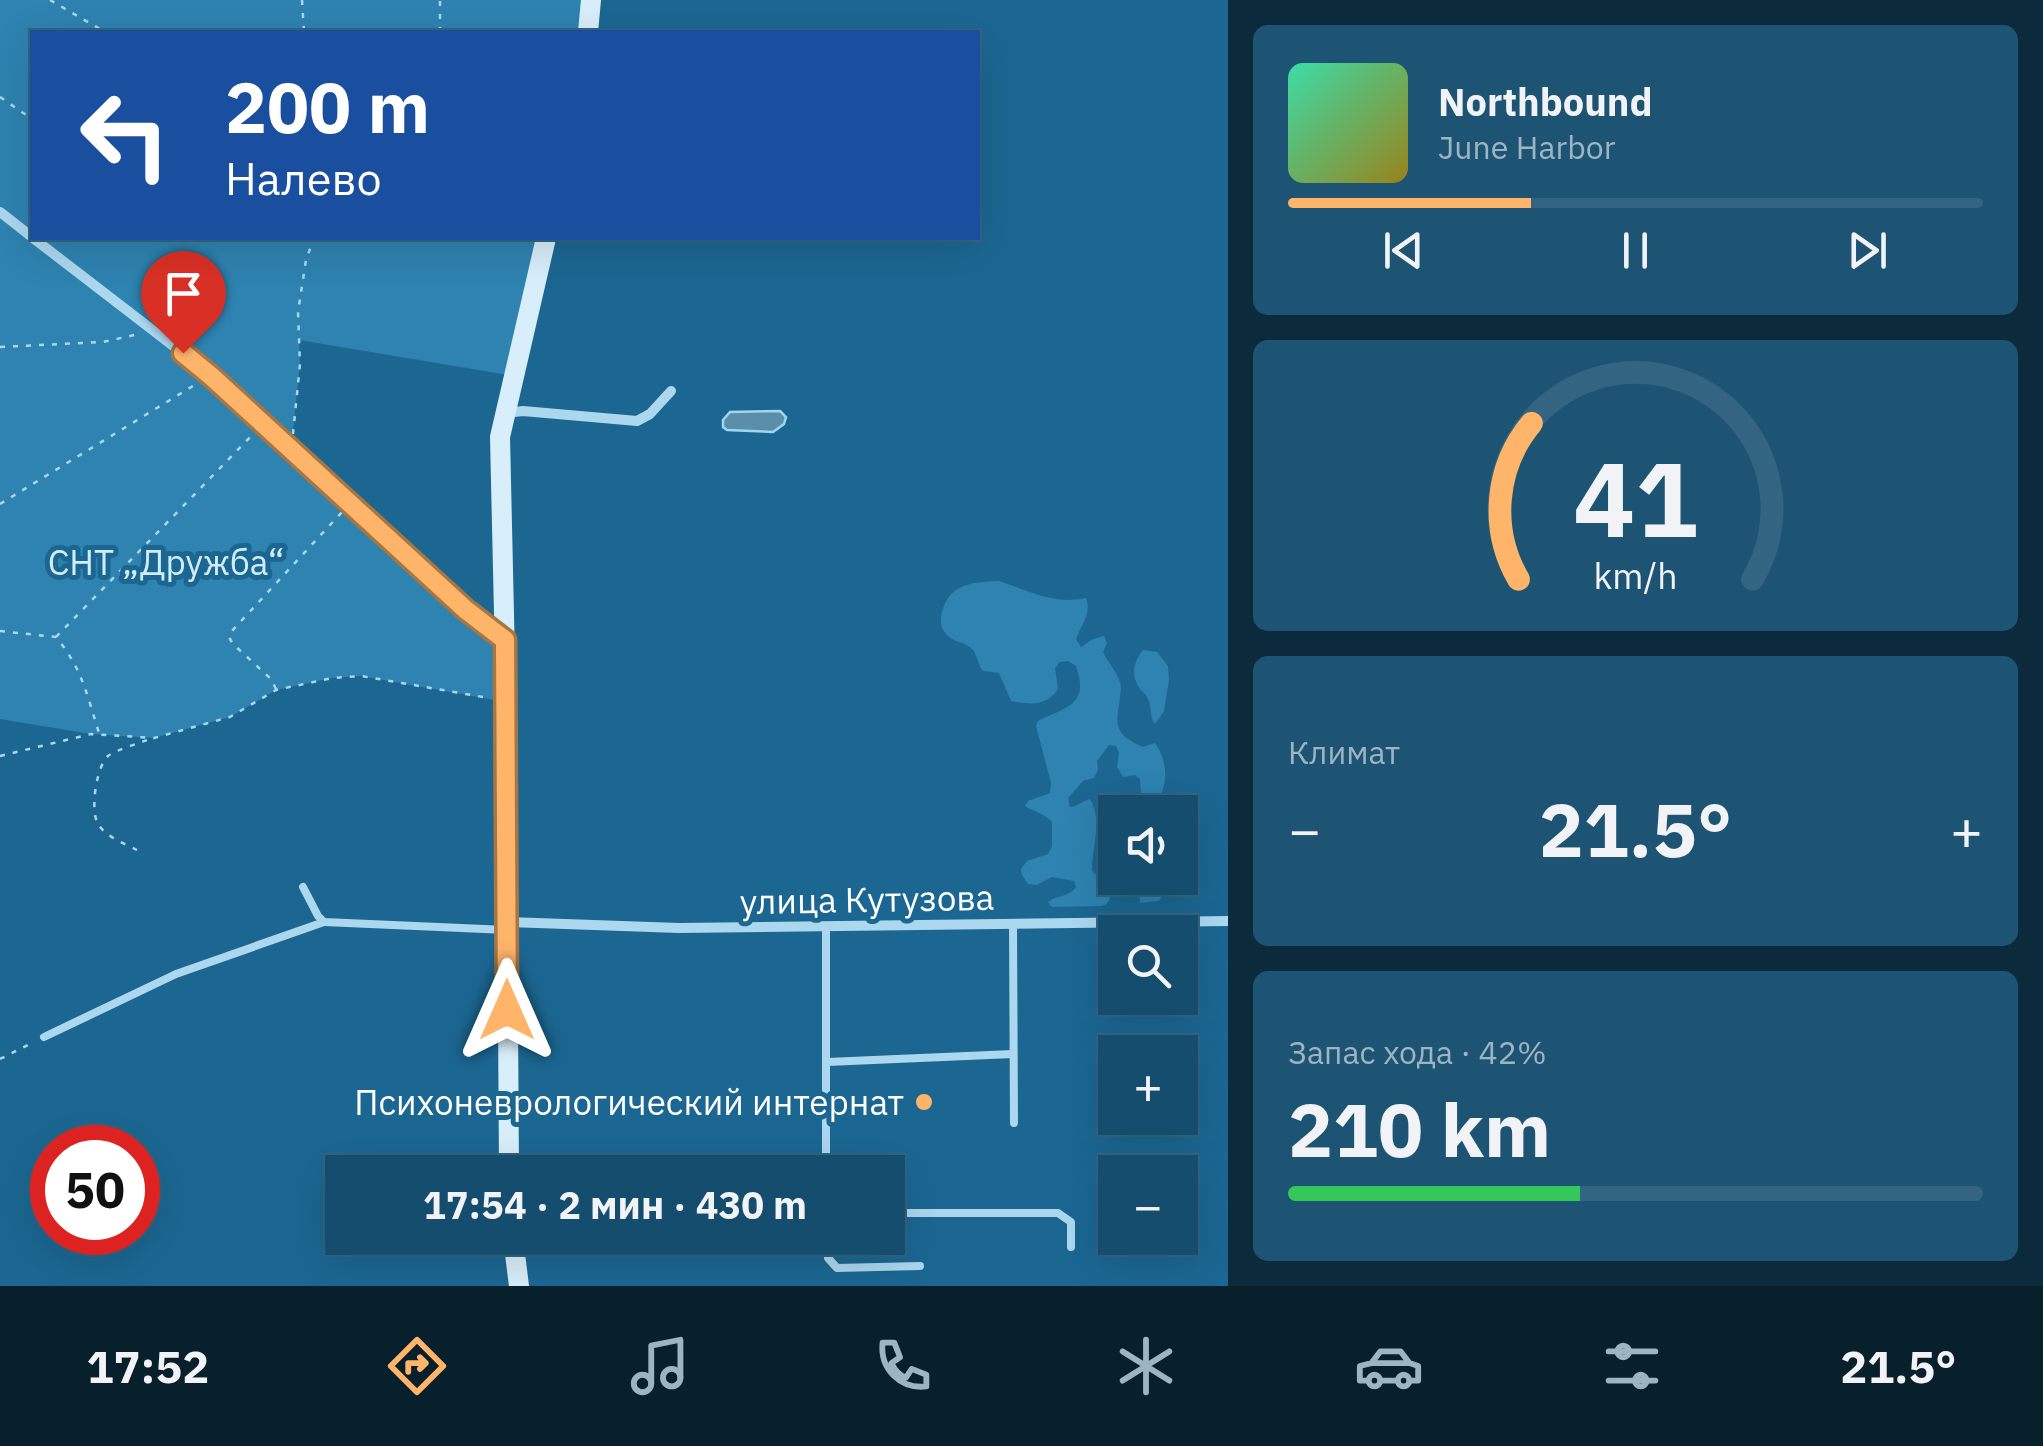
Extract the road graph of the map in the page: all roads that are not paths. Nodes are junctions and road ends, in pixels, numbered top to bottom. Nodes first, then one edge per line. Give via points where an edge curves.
1 (591, 0) edge
2 (588, 30) edge
3 (0, 212) edge
4 (30, 235) edge
5 (37, 240) edge
6 (546, 240) edge
7 (671, 390) dead end
8 (505, 413) junction
9 (505, 640) junction
10 (303, 887) dead end
11 (1228, 921) edge
12 (324, 922) junction
13 (1013, 925) junction
14 (507, 926) junction
15 (826, 927) junction
16 (44, 1037) road end
17 (1014, 1054) junction
18 (827, 1062) junction
19 (1014, 1123) dead end
20 (509, 1155) edge
21 (826, 1155) edge
22 (905, 1213) edge
23 (1071, 1246) dead end
24 (515, 1255) edge
25 (828, 1255) edge
26 (920, 1266) dead end
27 (519, 1286) edge

1 - 2 main road
3 - 4 street
5 - 9 street via 211,376
6 - 8 main road
7 - 8 street via 637,420
8 - 9 main road via 499,485
9 - 14 main road
10 - 12 lane
11 - 13 street, улица Кутузова
12 - 14 lane
12 - 16 lane via 176,974
13 - 15 street, улица Кутузова
13 - 17 lane
14 - 15 street, улица Кутузова
14 - 20 main road
15 - 18 lane
17 - 18 lane
17 - 19 lane
18 - 21 lane
22 - 23 lane via 1058,1212 1070,1222
24 - 27 main road
25 - 26 lane via 837,1268

